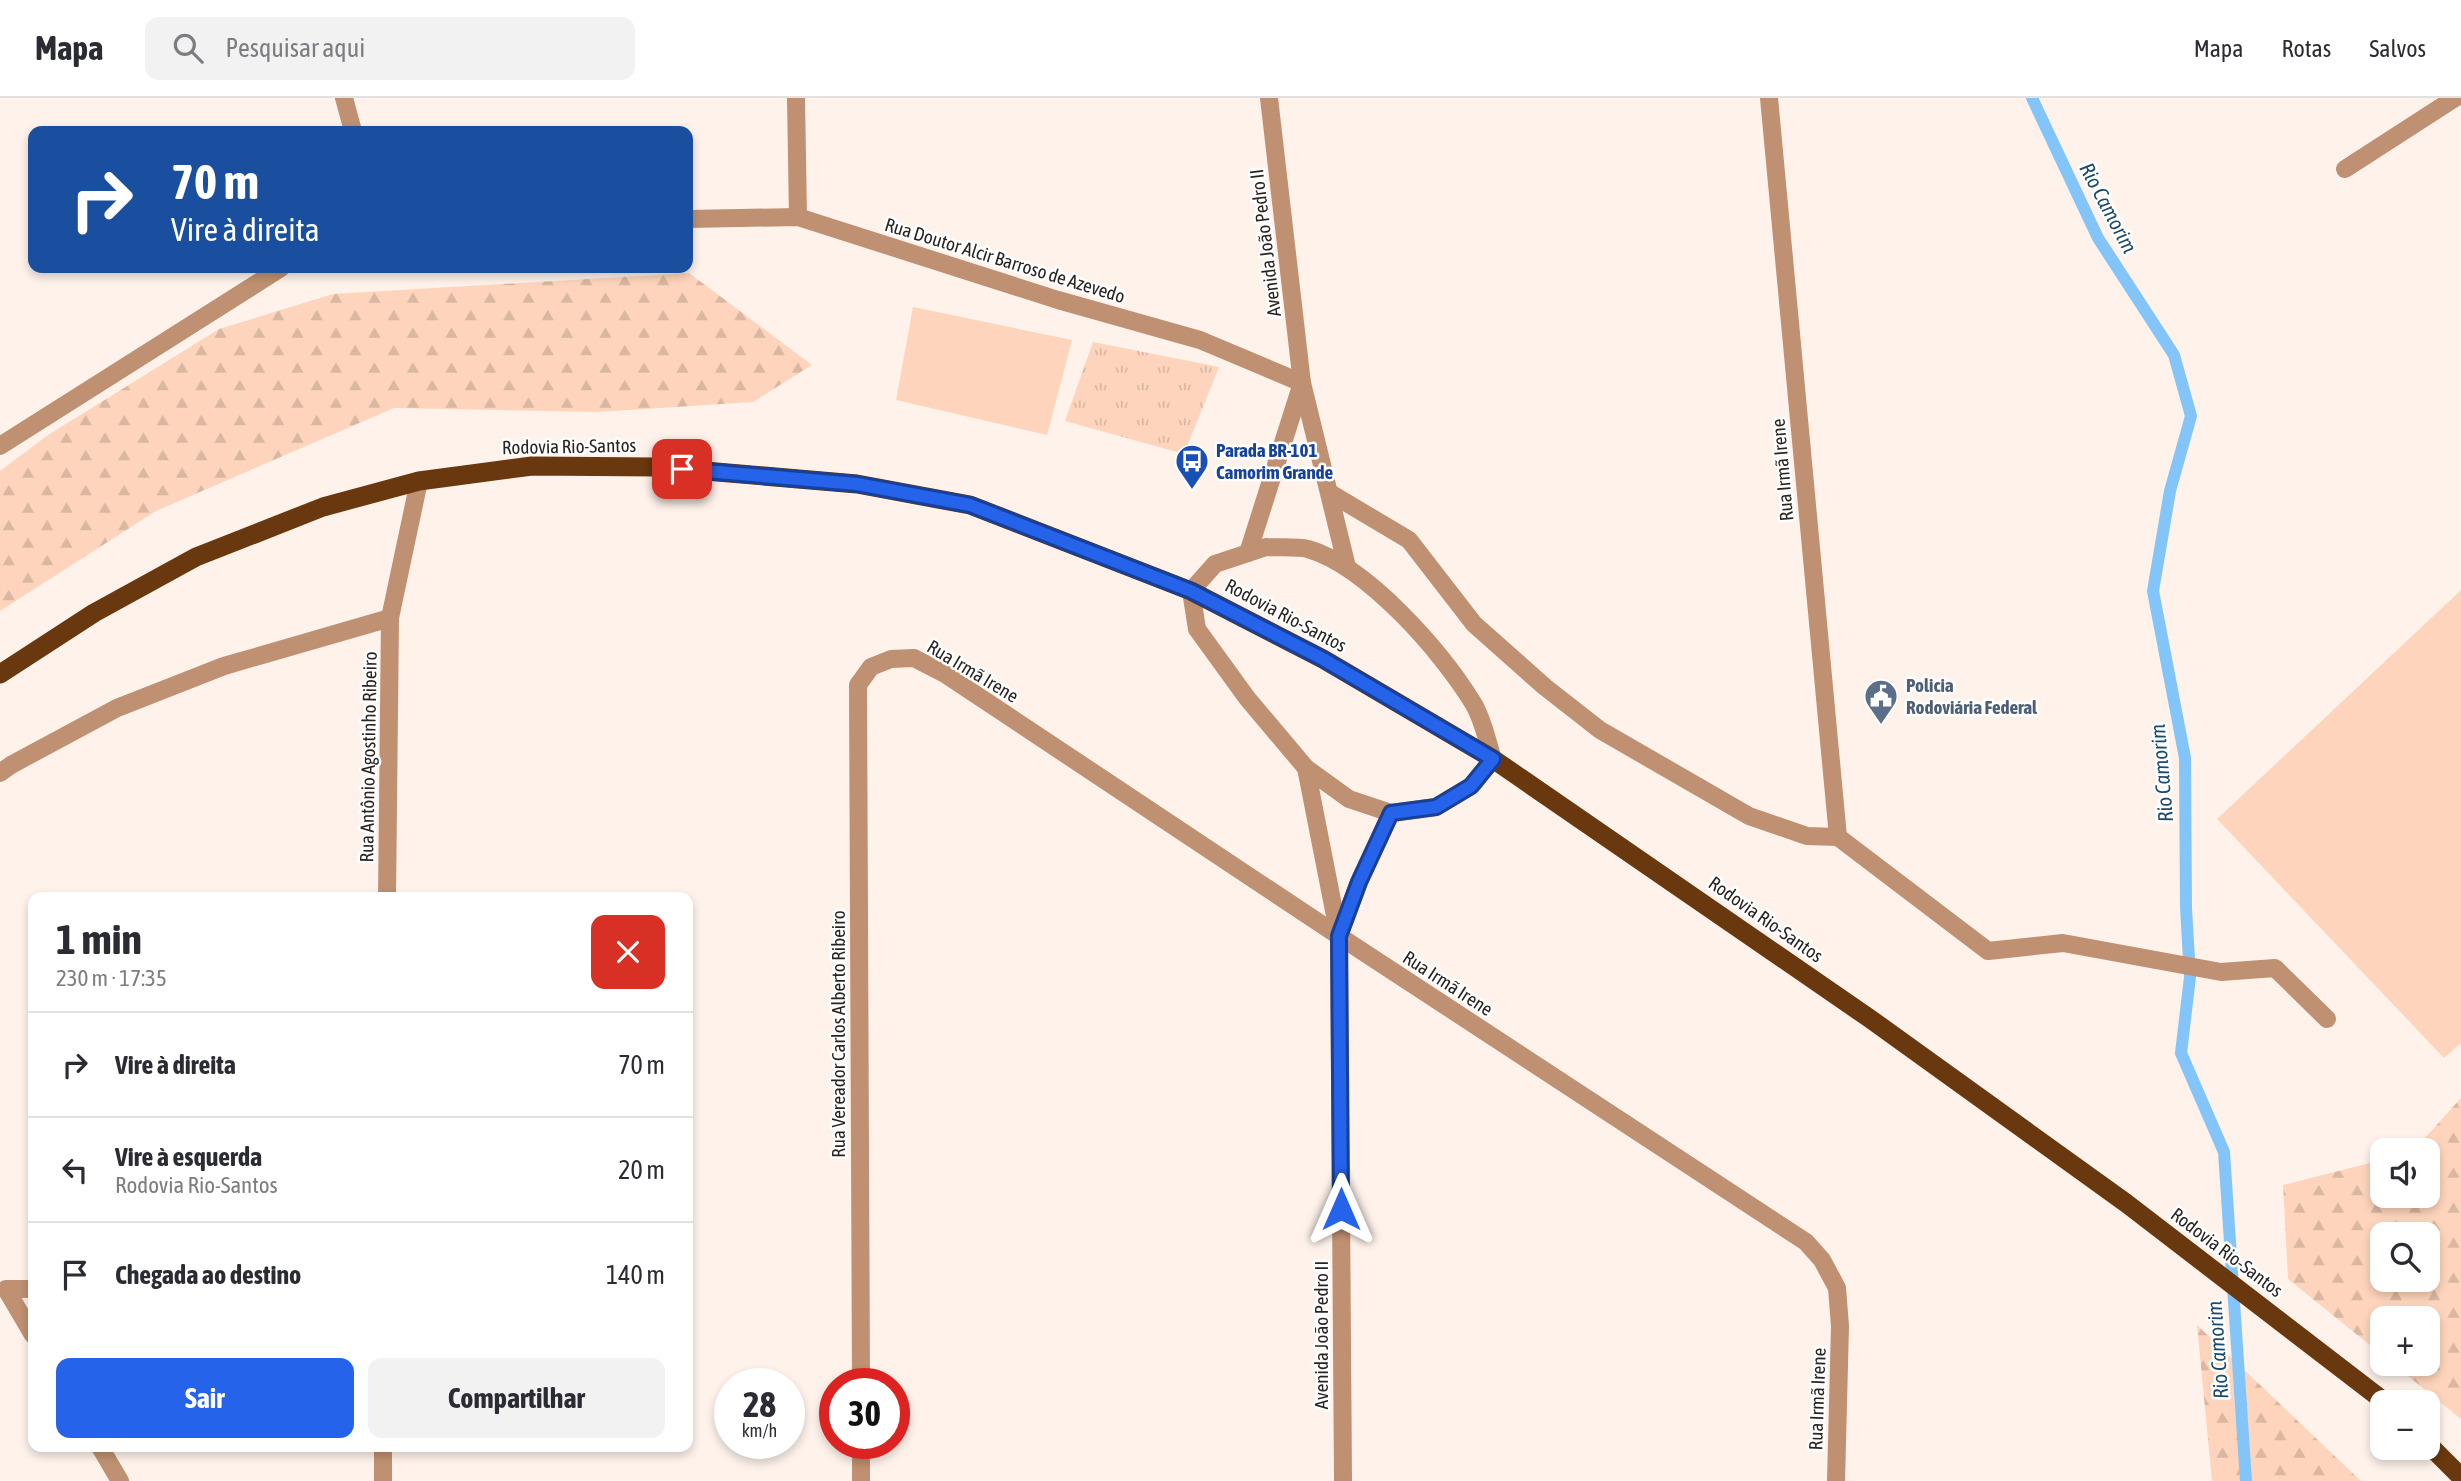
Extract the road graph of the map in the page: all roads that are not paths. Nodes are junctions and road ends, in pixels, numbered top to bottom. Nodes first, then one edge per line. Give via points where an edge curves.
1 (344, 98) edge
2 (796, 98) edge
3 (1269, 98) edge
4 (1769, 98) edge
5 (2455, 98) edge
6 (352, 126) edge
7 (2345, 169) dead end
8 (798, 217) junction
9 (693, 219) edge
10 (273, 273) edge
11 (1302, 383) junction
12 (0, 446) edge
13 (418, 481) junction
14 (1330, 493) junction
15 (1248, 553) junction
16 (1347, 566) junction
17 (1191, 591) junction
18 (390, 618) junction
19 (0, 674) edge
20 (858, 684) joint
21 (1493, 759) junction
22 (1306, 768) junction
23 (0, 773) edge
24 (1391, 813) junction
25 (1838, 837) junction
26 (387, 892) edge
27 (1339, 936) junction
28 (2328, 1019) dead end
29 (28, 1290) edge
30 (3, 1292) edge
31 (28, 1328) edge
32 (861, 1368) edge
33 (2370, 1390) edge
34 (103, 1452) edge
35 (383, 1452) edge
36 (2440, 1456) edge
37 (861, 1459) edge
38 (2461, 1477) edge
39 (120, 1481) edge
40 (383, 1481) edge
41 (861, 1481) edge
42 (1343, 1481) edge
43 (1836, 1481) edge

1 - 6 street
2 - 8 street
3 - 11 street, Avenida João Pedro II
4 - 25 street, Rua Irmã Irene
5 - 7 street
8 - 9 street, Rua Doutor Alcir Barroso de Azevedo
8 - 11 street, Rua Doutor Alcir Barroso de Azevedo via 1200,340
10 - 12 street
11 - 14 street, Avenida João Pedro II
11 - 15 street, Avenida João Pedro II
13 - 17 highway, Rodovia Rio-Santos via 532,466 658,467 857,484 970,505
13 - 18 street, Rua Antônio Agostinho Ribeiro
13 - 19 highway, Rodovia Rio-Santos via 323,507 196,557 94,612
14 - 16 street, Avenida João Pedro II
14 - 25 street via 1409,540 1474,624 1600,730 1749,816 1807,836
15 - 16 street via 1266,547 1307,549
15 - 17 street via 1215,564
16 - 21 street via 1379,592 1440,657 1475,705
17 - 21 highway, Rodovia Rio-Santos via 1323,659
17 - 22 street via 1197,629
18 - 23 street via 224,666 117,708
18 - 26 street, Rua Antônio Agostinho Ribeiro
20 - 27 street, Rua Irmã Irene via 872,667 891,659 914,658 945,674
20 - 32 street, Rua Vereador Carlos Alberto Ribeiro
21 - 24 street via 1471,786 1436,807
21 - 33 highway, Rodovia Rio-Santos via 1858,1010 2126,1203
22 - 24 street via 1349,799
22 - 27 street, Avenida João Pedro II
24 - 27 street, Avenida João Pedro II
25 - 28 street via 1988,951 2063,943 2217,971 2275,968
27 - 42 street, Avenida João Pedro II
27 - 43 street, Rua Irmã Irene via 1806,1242 1837,1288
29 - 30 street
30 - 31 street
34 - 39 street
35 - 40 street
36 - 38 highway
37 - 41 street

